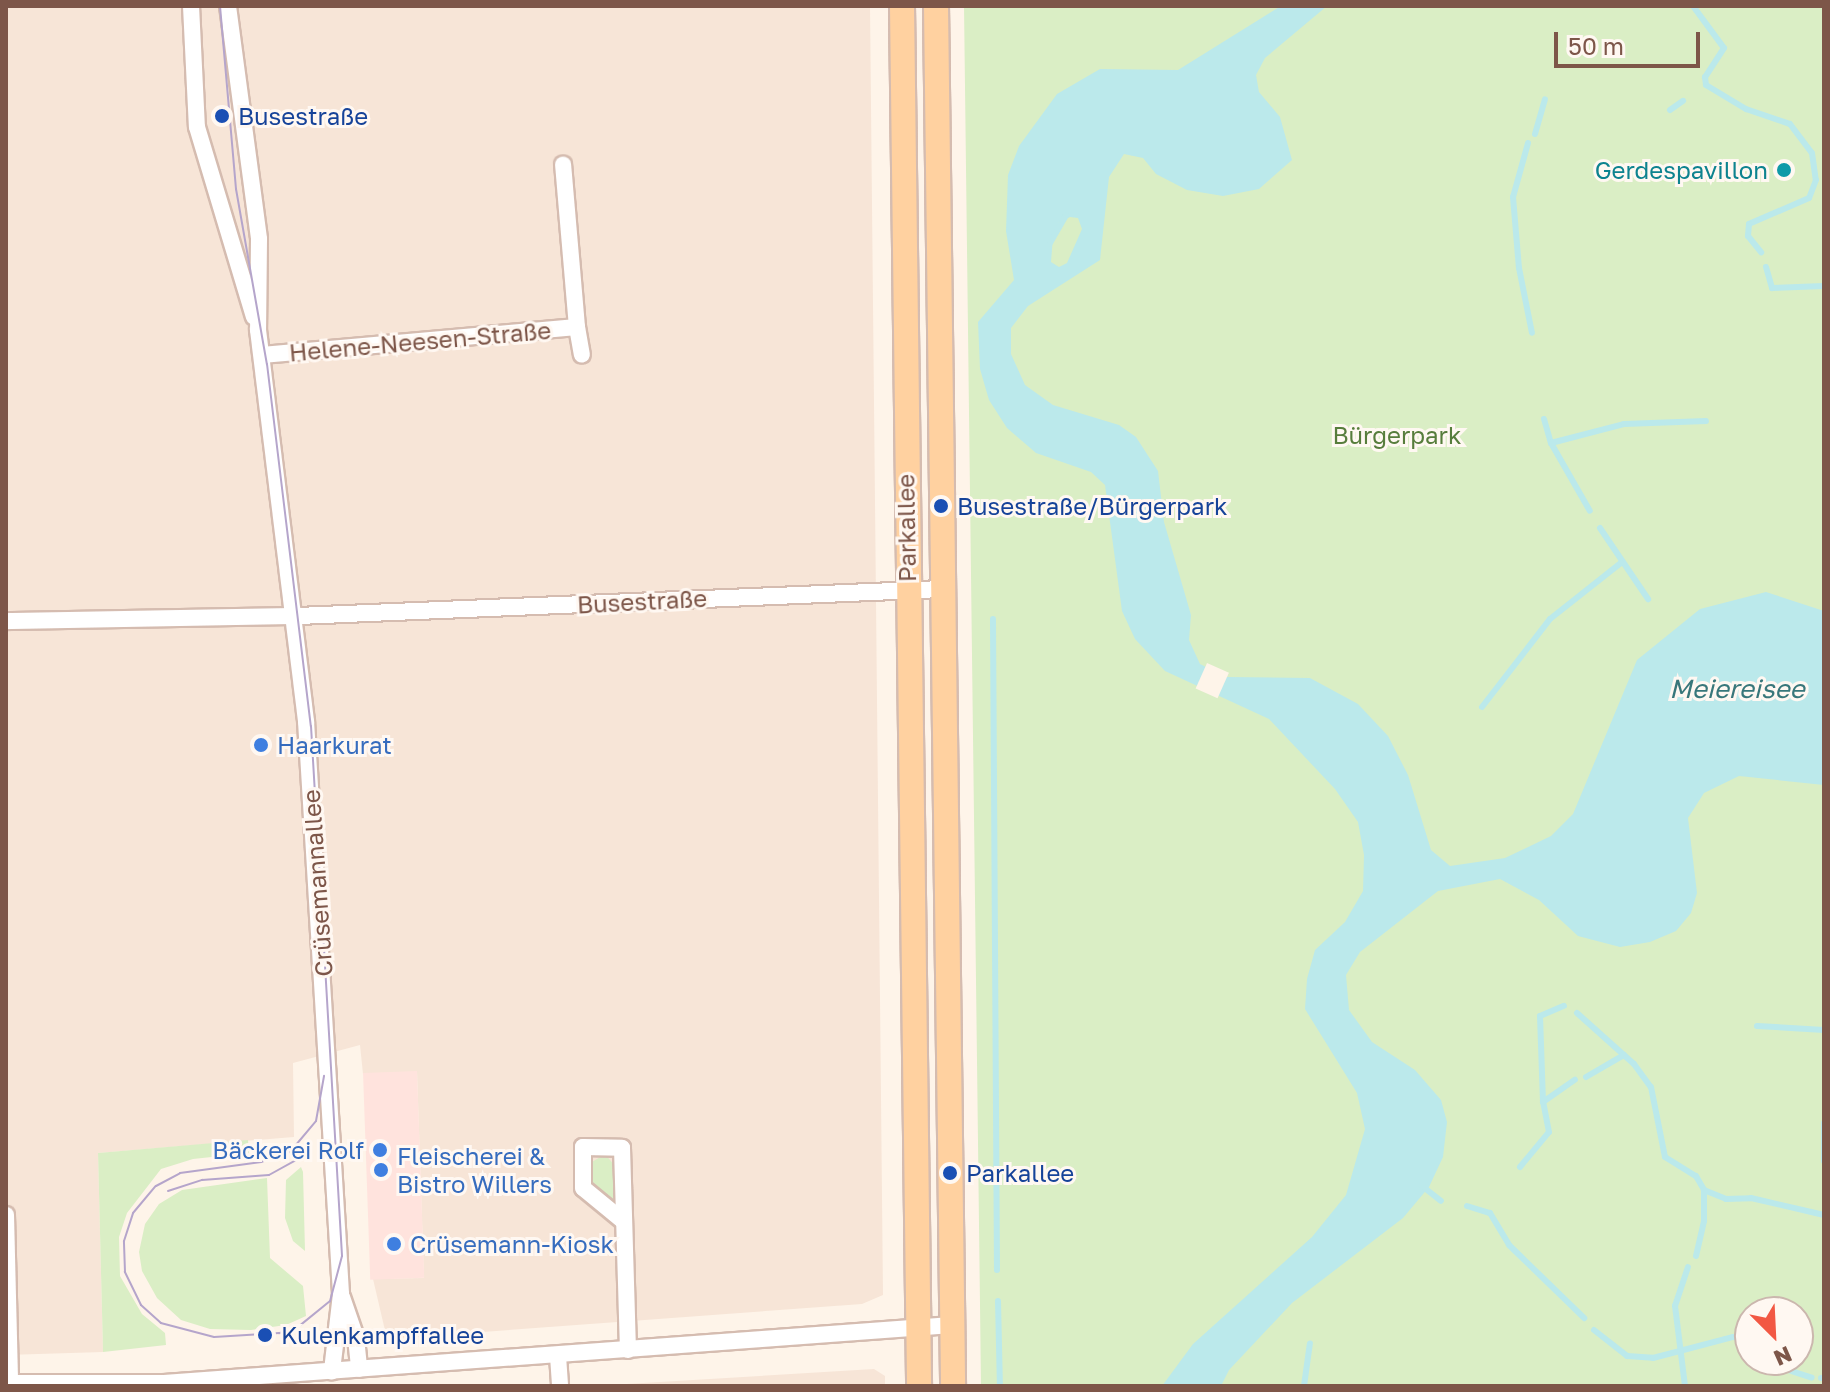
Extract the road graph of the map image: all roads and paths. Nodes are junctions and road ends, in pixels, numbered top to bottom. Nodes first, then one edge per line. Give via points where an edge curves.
1 (191, 6) edge
2 (228, 6) edge
3 (902, 6) edge
4 (936, 6) edge
5 (563, 165) dead end
6 (577, 327) junction
7 (258, 330) junction
8 (262, 355) junction
9 (582, 355) dead end
10 (941, 589) junction
11 (907, 590) junction
12 (293, 616) junction
13 (6, 621) edge
14 (6, 1215) edge
15 (622, 1220) junction
16 (7, 1270) edge
17 (341, 1294) junction
18 (952, 1325) junction
19 (919, 1326) junction
20 (628, 1350) junction
21 (558, 1356) junction
22 (359, 1369) junction
23 (332, 1371) junction
24 (291, 1380) edge
25 (8, 1383) edge
26 (560, 1386) edge
27 (919, 1386) edge
28 (953, 1386) edge

1 - 7 street, Crüsemannallee via 197,127
2 - 7 street, Crüsemannallee via 259,239
3 - 11 main road, Parkallee
4 - 10 main road, Parkallee
5 - 6 street, Helene-Neesen-Straße
6 - 8 street, Helene-Neesen-Straße
6 - 9 street, Helene-Neesen-Straße
7 - 8 street, Crüsemannallee
8 - 12 street, Crüsemannallee
10 - 11 street, Busestraße
10 - 18 main road, Parkallee
11 - 12 street, Busestraße
11 - 19 main road, Parkallee
12 - 13 street, Busestraße
12 - 17 street, Crüsemannallee via 317,867
14 - 16 street
15 - 15 street via 622,1148 583,1147 583,1188
15 - 20 street
16 - 25 street
17 - 22 street, Crüsemannallee via 356,1338
17 - 23 street, Crüsemannallee
18 - 19 street
18 - 28 main road, Parkallee
19 - 20 street
19 - 27 main road, Parkallee
20 - 21 street
21 - 22 street
21 - 26 street
22 - 23 street
23 - 24 street
24 - 25 street

